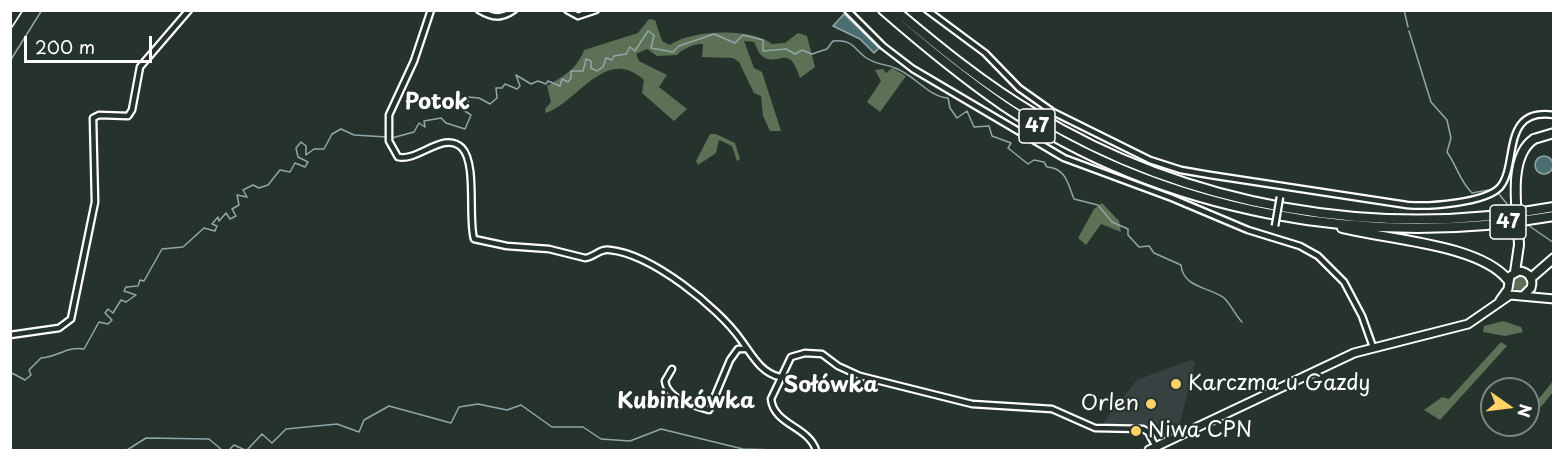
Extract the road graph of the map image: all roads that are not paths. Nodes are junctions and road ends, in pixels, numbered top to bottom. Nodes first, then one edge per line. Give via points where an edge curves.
1 (189, 10) edge
2 (431, 10) edge
3 (479, 10) edge
4 (514, 10) edge
5 (567, 10) edge
6 (596, 10) edge
7 (847, 10) edge
8 (883, 10) edge
9 (895, 10) edge
10 (927, 10) edge
11 (1554, 115) edge
12 (1554, 133) edge
13 (1281, 186) junction
14 (1554, 207) edge
15 (1554, 216) edge
16 (1320, 222) junction
17 (1274, 238) junction
18 (1554, 258) edge
19 (1519, 272) junction
20 (1531, 278) junction
21 (1508, 284) junction
22 (1531, 288) junction
23 (1514, 295) junction
24 (1524, 295) junction
25 (1552, 299) edge
26 (1497, 304) junction
27 (10, 335) edge
28 (1373, 347) junction
29 (747, 349) junction
30 (672, 369) dead end
31 (780, 377) junction
32 (1152, 449) edge
33 (816, 450) edge

1 - 27 street via 140,67 128,116 93,118 95,202 71,319 59,327
2 - 29 street via 414,60 388,115 389,138 398,157 406,159 448,141 455,143 464,150 469,169 473,236 477,241 549,249 585,258 603,249 613,250 644,260 662,269 724,320
3 - 4 street via 491,17 503,17
5 - 6 street via 578,16
7 - 17 street via 913,69 1064,159
8 - 16 main road, 47 via 1005,107 1091,154 1214,201
9 - 14 main road, 47 via 975,74 1033,113 1154,171 1242,198 1299,210 1377,219 1444,219
10 - 13 street via 985,53 1019,88 1062,117 1167,166
11 - 13 street via 1537,116 1518,130 1511,141 1505,179 1490,195 1418,206
12 - 19 main road, bridge via 1534,139 1521,152 1516,168
13 - 17 street, bridge
15 - 16 main road, 47 via 1462,227 1401,228
16 - 21 main road via 1449,249 1475,259
17 - 28 street via 1308,250 1337,272 1362,316
18 - 20 main road
19 - 20 main road
19 - 21 main road
20 - 22 main road
21 - 23 main road
21 - 26 main road
22 - 24 main road
22 - 25 main road
23 - 24 main road
23 - 26 main road
24 - 25 main road
26 - 28 main road via 1459,327
28 - 32 main road via 1337,360
29 - 30 street via 738,350 730,360 709,410 676,397 669,390 665,381
29 - 31 street via 767,371
31 - 32 street via 791,357 815,352 860,376 972,404 1052,409 1095,428 1143,429 1148,432
31 - 33 street via 771,399 774,413 806,436

